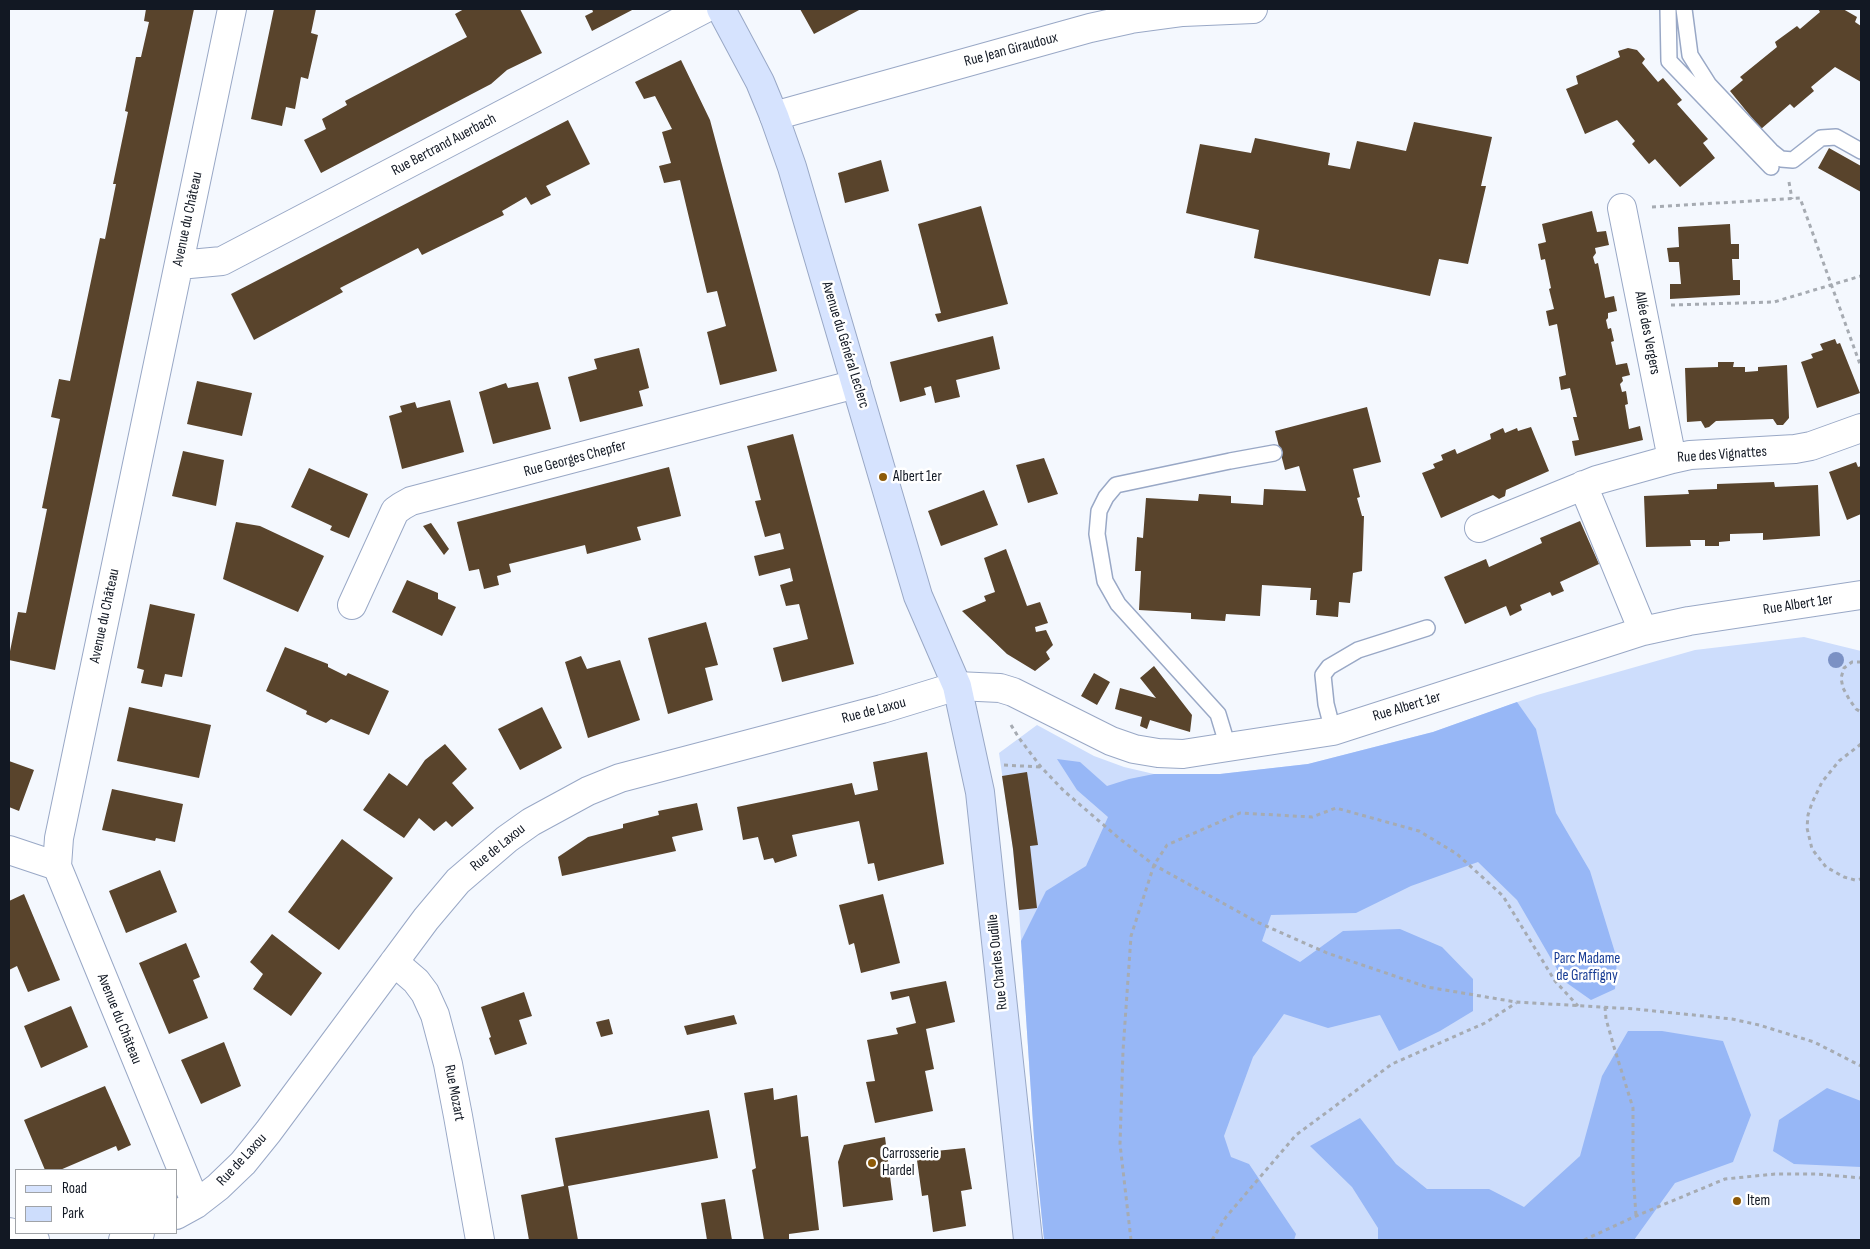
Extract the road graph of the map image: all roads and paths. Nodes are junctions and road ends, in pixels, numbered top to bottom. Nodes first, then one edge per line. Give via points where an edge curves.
1 (232, 9) edge
2 (704, 9) edge
3 (721, 9) edge
4 (1253, 9) edge
5 (1668, 9) edge
6 (1684, 9) edge
7 (774, 116) junction
8 (1861, 151) edge
9 (1771, 167) dead end
10 (1789, 179) dead end
11 (1792, 198) junction
12 (1622, 208) joint
13 (179, 265) junction
14 (1861, 276) edge
15 (1831, 286) junction
16 (1642, 306) junction
17 (1861, 367) edge
18 (856, 384) junction
19 (1861, 428) edge
20 (1274, 453) dead end
21 (1672, 458) junction
22 (1583, 485) junction
23 (1479, 528) dead end
24 (1861, 595) edge
25 (352, 605) dead end
26 (1427, 628) dead end
27 (1643, 631) junction
28 (1861, 662) edge
29 (957, 686) junction
30 (990, 688) junction
31 (1861, 712) edge
32 (1332, 730) junction
33 (1861, 744) edge
34 (1228, 748) junction
35 (974, 762) junction
36 (1041, 767) junction
37 (9, 850) edge
38 (1154, 865) junction
39 (57, 866) junction
40 (1861, 879) edge
41 (394, 962) junction
42 (1516, 1002) junction
43 (1578, 1006) junction
44 (1605, 1007) junction
45 (1861, 1066) edge
46 (171, 1169) edge
47 (1861, 1178) edge
48 (178, 1188) edge
49 (186, 1209) edge
50 (1636, 1216) junction
51 (16, 1234) edge
52 (138, 1234) edge
53 (35, 1240) edge
54 (123, 1240) edge
55 (480, 1240) edge
56 (1028, 1240) edge
57 (1131, 1240) edge
58 (1212, 1240) edge
59 (1584, 1240) edge

1 - 13 street, Avenue du Château
2 - 13 street, Rue Bertrand Auerbach via 222,262
3 - 7 street, Avenue du Général Leclerc via 760,82
4 - 7 street, Rue Jean Giraudoux via 1183,12 1132,19
5 - 9 lane via 1669,60
6 - 8 lane via 1690,55 1709,85 1771,151 1781,159 1793,160 1820,138 1836,137
7 - 18 street, Avenue du Général Leclerc via 795,176
10 - 11 path
11 - 12 path
11 - 15 path via 1800,198
12 - 16 street, Allée des Vergers
13 - 39 street, Avenue du Château via 59,838
14 - 15 path
15 - 16 path via 1774,302
15 - 17 path
16 - 21 street, Allée des Vergers
18 - 25 street, Rue Georges Chepfer via 411,502 395,511
18 - 29 street, Avenue du Général Leclerc via 918,596
19 - 21 street, Rue des Vignattes via 1795,449
20 - 34 lane via 1116,485 1099,511 1097,534 1105,580 1118,604 1218,714
21 - 22 street, Rue des Vignattes
22 - 23 street, Rue des Vignattes
22 - 27 street
24 - 27 street, Rue Albert 1er
26 - 32 lane via 1358,650 1329,667 1323,675
27 - 32 street, Rue Albert 1er
28 - 31 path via 1852,662 1844,668 1841,678 1848,699
29 - 30 street, Rue Albert 1er
29 - 35 street, Rue Charles Oudille
29 - 41 street, Rue de Laxou via 620,778 588,791 531,822 483,858 426,919
30 - 34 street, Rue Albert 1er via 1013,692 1111,741 1134,749 1183,754
30 - 36 path via 1019,738
32 - 34 street, Rue Albert 1er
33 - 40 path via 1839,761 1822,782 1808,815 1807,828 1812,849 1826,867 1844,877
35 - 36 path
35 - 56 street, Rue Charles Oudille
36 - 38 path via 1064,791
37 - 39 street
38 - 42 path via 1257,922 1328,953 1427,987
38 - 43 path via 1167,845 1240,813 1312,817 1336,808 1419,831 1457,854 1504,896 1555,981
38 - 57 path via 1131,936 1123,1051 1120,1144
39 - 46 street, Avenue du Château
41 - 49 street, Rue de Laxou via 268,1132 218,1187
41 - 55 street, Rue Mozart via 426,993 435,1015 448,1064
42 - 43 path
42 - 58 path via 1485,1023 1392,1064 1296,1135 1226,1217
43 - 44 path
44 - 45 path via 1732,1019 1760,1025 1814,1042
44 - 50 path via 1614,1048 1634,1108 1632,1172
47 - 50 path via 1792,1174 1724,1179
48 - 49 street, Avenue du Château
50 - 59 path
51 - 53 street
52 - 54 street

